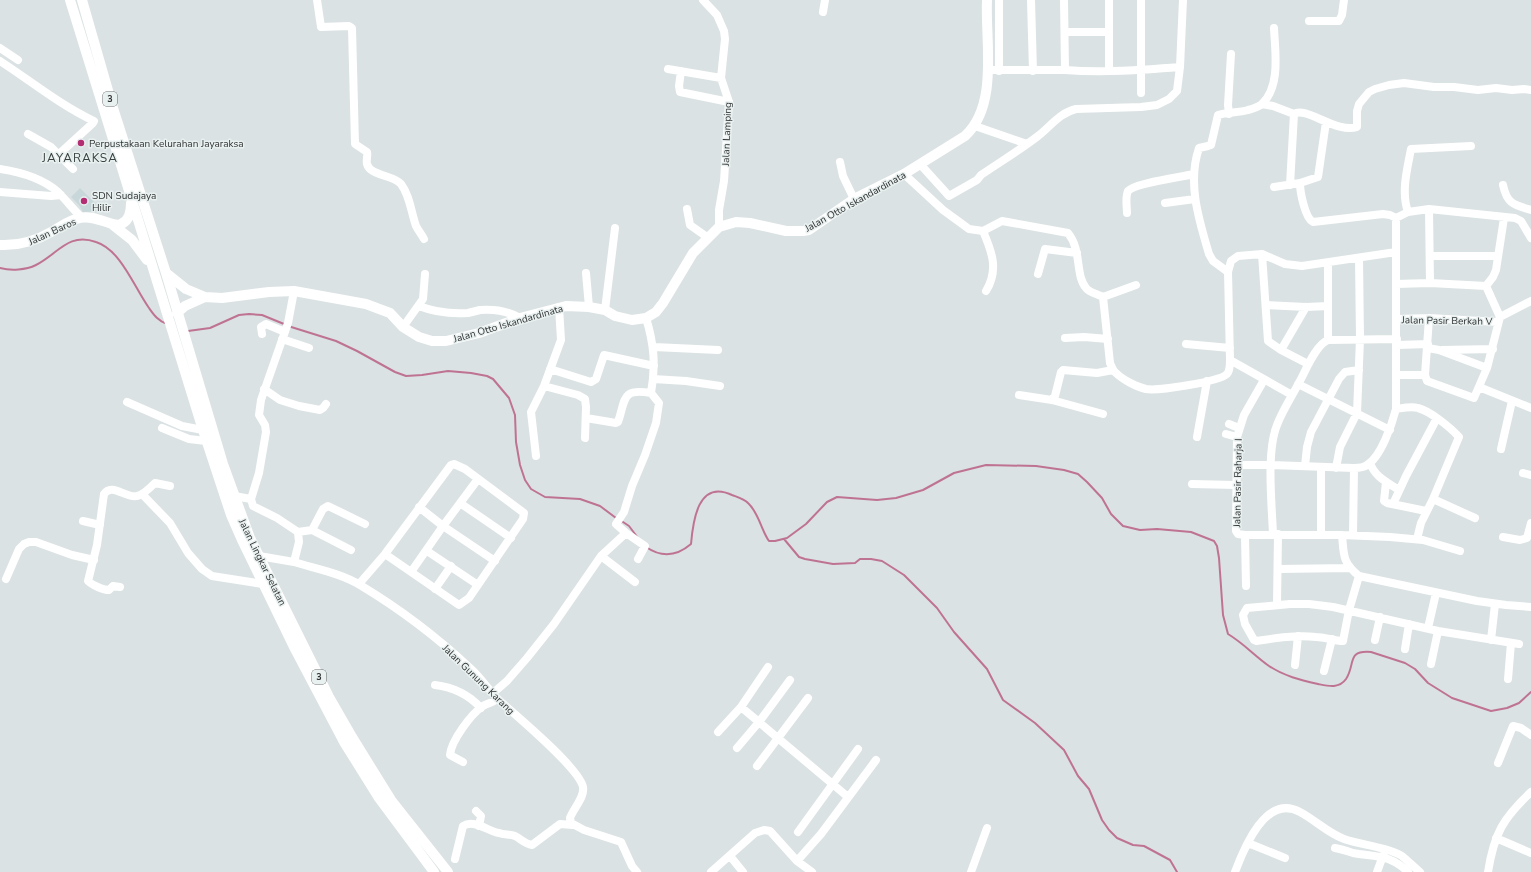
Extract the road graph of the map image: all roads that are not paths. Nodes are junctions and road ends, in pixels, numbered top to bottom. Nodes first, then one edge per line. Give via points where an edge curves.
1 (70, 0) edge
2 (82, 0) edge
3 (318, 0) edge
4 (703, 0) edge
5 (825, 0) edge
6 (987, 0) edge
7 (999, 0) edge
8 (1031, 0) edge
9 (1064, 0) edge
10 (1109, 0) edge
11 (1142, 0) edge
12 (1183, 0) edge
13 (1344, 0) edge
14 (823, 12) dead end
15 (1309, 21) dead end
16 (1274, 28) dead end
17 (1065, 32) junction
18 (1109, 32) junction
19 (0, 48) edge
20 (1231, 54) dead end
21 (0, 60) edge
22 (18, 60) dead end
23 (1180, 67) junction
24 (668, 69) dead end
25 (988, 70) junction
26 (1065, 70) junction
27 (1142, 70) junction
28 (681, 71) junction
29 (999, 71) junction
30 (1033, 71) junction
31 (1109, 71) junction
32 (721, 78) junction
33 (1531, 90) edge
34 (1141, 93) dead end
35 (729, 102) junction
36 (1262, 104) junction
37 (1229, 114) junction
38 (1294, 114) junction
39 (1326, 122) junction
40 (975, 126) junction
41 (28, 134) dead end
42 (1027, 144) junction
43 (1471, 146) dead end
44 (58, 154) junction
45 (840, 162) dead end
46 (920, 164) junction
47 (0, 169) edge
48 (73, 169) dead end
49 (904, 174) junction
50 (1194, 174) junction
51 (1300, 183) junction
52 (1290, 185) junction
53 (1504, 185) dead end
54 (1274, 187) dead end
55 (0, 192) edge
56 (60, 195) junction
57 (131, 199) junction
58 (854, 199) junction
59 (1195, 199) junction
60 (1165, 203) dead end
61 (1514, 204) junction
62 (687, 209) dead end
63 (1429, 209) junction
64 (1531, 210) edge
65 (1408, 212) junction
66 (1127, 213) dead end
67 (81, 218) junction
68 (1396, 218) junction
69 (1507, 218) junction
70 (113, 225) junction
71 (615, 228) dead end
72 (719, 228) junction
73 (983, 230) junction
74 (708, 237) junction
75 (1531, 238) edge
76 (424, 239) dead end
77 (0, 245) edge
78 (1396, 252) junction
79 (1077, 253) junction
80 (1262, 254) junction
81 (1430, 256) junction
82 (1498, 256) junction
83 (1359, 258) junction
84 (1328, 263) junction
85 (154, 272) junction
86 (1228, 272) junction
87 (166, 273) junction
88 (586, 273) dead end
89 (425, 274) dead end
90 (1038, 274) dead end
91 (1430, 283) junction
92 (1136, 284) dead end
93 (1396, 284) junction
94 (1486, 286) junction
95 (294, 291) junction
96 (986, 291) dead end
97 (205, 297) junction
98 (1103, 297) junction
99 (1531, 301) edge
100 (1266, 305) junction
101 (419, 306) junction
102 (1328, 306) junction
103 (559, 307) junction
104 (589, 307) junction
105 (1306, 307) junction
106 (605, 310) junction
107 (178, 318) junction
108 (518, 318) junction
109 (646, 318) junction
110 (1429, 318) junction
111 (1397, 319) junction
112 (1499, 319) junction
113 (403, 326) junction
114 (286, 330) junction
115 (262, 334) dead end
116 (1065, 338) dead end
117 (1108, 339) junction
118 (1360, 339) junction
119 (1328, 340) junction
120 (1397, 342) junction
121 (1186, 344) dead end
122 (1428, 346) junction
123 (654, 347) junction
124 (309, 348) dead end
125 (1230, 348) junction
126 (1493, 349) junction
127 (718, 350) dead end
128 (1281, 350) junction
129 (1439, 350) junction
130 (1230, 360) junction
131 (1308, 364) junction
132 (654, 366) junction
133 (1487, 368) junction
134 (550, 369) junction
135 (1113, 370) junction
136 (1359, 370) junction
137 (1397, 375) junction
138 (1425, 375) junction
139 (653, 379) junction
140 (1264, 380) junction
141 (1207, 381) junction
142 (1298, 384) junction
143 (544, 386) junction
144 (720, 386) dead end
145 (1479, 387) junction
146 (264, 389) junction
147 (651, 393) junction
148 (1019, 395) dead end
149 (1292, 396) junction
150 (1328, 399) junction
151 (1052, 400) junction
152 (1512, 401) junction
153 (127, 402) dead end
154 (326, 404) dead end
155 (1531, 408) edge
156 (1396, 409) junction
157 (1357, 413) junction
158 (1103, 414) dead end
159 (586, 418) junction
160 (1437, 418) junction
161 (1229, 424) dead end
162 (162, 428) dead end
163 (1239, 428) junction
164 (203, 430) junction
165 (1390, 430) junction
166 (1226, 434) dead end
167 (1197, 437) dead end
168 (1237, 437) junction
169 (585, 438) dead end
170 (206, 441) junction
171 (1501, 449) dead end
172 (536, 456) dead end
173 (1370, 463) junction
174 (1237, 465) junction
175 (1271, 465) junction
176 (1305, 466) junction
177 (1321, 468) junction
178 (1336, 468) junction
179 (1354, 468) junction
180 (478, 479) junction
181 (1386, 482) junction
182 (1192, 484) dead end
183 (1236, 485) junction
184 (170, 486) dead end
185 (1399, 490) junction
186 (142, 494) junction
187 (234, 496) junction
188 (251, 499) junction
189 (1433, 499) junction
190 (460, 503) junction
191 (1393, 504) junction
192 (419, 507) junction
193 (1426, 512) junction
194 (1475, 518) dead end
195 (83, 521) dead end
196 (1531, 523) edge
197 (365, 524) dead end
198 (100, 525) junction
199 (442, 526) junction
200 (312, 530) junction
201 (298, 532) junction
202 (626, 533) junction
203 (1275, 534) junction
204 (1321, 534) junction
205 (1245, 535) junction
206 (1342, 535) junction
207 (1353, 535) junction
208 (1503, 537) dead end
209 (511, 538) junction
210 (1417, 539) junction
211 (351, 550) dead end
212 (427, 551) junction
213 (1460, 551) dead end
214 (385, 554) junction
215 (259, 556) junction
216 (601, 556) junction
217 (638, 558) dead end
218 (94, 560) junction
219 (495, 561) junction
220 (294, 562) junction
221 (451, 566) junction
222 (1350, 568) junction
223 (1278, 569) junction
224 (412, 572) junction
225 (1359, 576) junction
226 (6, 579) dead end
227 (635, 582) dead end
228 (263, 584) junction
229 (359, 584) junction
230 (478, 585) junction
231 (1246, 586) dead end
232 (120, 588) dead end
233 (435, 589) junction
234 (1436, 593) junction
235 (1278, 604) junction
236 (1495, 604) junction
237 (1531, 607) edge
238 (1349, 610) junction
239 (1380, 617) junction
240 (1409, 624) junction
241 (1428, 628) junction
242 (1438, 631) junction
243 (1298, 636) junction
244 (1332, 639) junction
245 (1375, 640) dead end
246 (1491, 640) junction
247 (1405, 649) dead end
248 (1431, 664) dead end
249 (1295, 665) dead end
250 (768, 667) dead end
251 (1324, 671) dead end
252 (1508, 679) dead end
253 (790, 680) dead end
254 (435, 685) dead end
255 (495, 696) junction
256 (808, 698) dead end
257 (741, 707) junction
258 (481, 708) junction
259 (759, 722) junction
260 (718, 732) dead end
261 (1531, 735) edge
262 (777, 738) junction
263 (348, 740) junction
264 (737, 748) dead end
265 (858, 749) dead end
266 (876, 760) dead end
267 (463, 762) dead end
268 (1498, 763) dead end
269 (757, 766) dead end
270 (832, 783) junction
271 (1531, 792) edge
272 (848, 797) junction
273 (476, 811) dead end
274 (573, 825) junction
275 (479, 826) junction
276 (987, 828) dead end
277 (798, 832) dead end
278 (1496, 838) junction
279 (1248, 843) junction
280 (1335, 848) dead end
281 (1531, 852) edge
282 (1384, 853) junction
283 (730, 856) junction
284 (1285, 858) dead end
285 (455, 859) dead end
286 (797, 861) junction
287 (434, 872) edge
288 (448, 872) edge
289 (637, 872) edge
290 (711, 872) edge
291 (743, 872) edge
292 (812, 872) edge
293 (971, 872) edge
294 (1235, 872) edge
295 (1377, 872) edge
296 (1408, 872) edge
297 (1420, 872) edge
298 (1488, 872) edge

1 - 57 main road, 3
2 - 87 main road, Jalan Lingkar Selatan / 3 via 112,108
3 - 76 street via 321,27 352,28 355,144 367,152 367,165 371,169 397,180 402,185 412,207 416,226
4 - 32 street, Jalan Lamping via 717,15 724,31
5 - 14 street
6 - 25 main road, Jalan Otto Iskandardinata
7 - 29 street
8 - 30 street
9 - 17 street
10 - 18 street
11 - 27 street
12 - 23 street
13 - 15 street via 1339,21
16 - 36 street via 1274,75 1270,92
17 - 18 street
17 - 26 street
18 - 31 street
19 - 22 street
20 - 37 street
21 - 44 street via 59,102 94,121 69,147
23 - 27 street
23 - 42 street via 1177,91 1163,103 1150,107 1069,111
24 - 28 street
25 - 29 street
25 - 40 main road, Jalan Otto Iskandardinata via 982,107
26 - 30 street
26 - 31 street
27 - 31 street
27 - 34 street
28 - 32 street
28 - 35 street via 678,86 680,92
29 - 30 street
32 - 35 street, Jalan Lamping
33 - 39 street via 1478,90 1404,83 1389,85 1369,92 1359,104 1357,127 1340,128
35 - 72 street, Jalan Lamping
36 - 37 street
36 - 38 street
37 - 50 street via 1218,115 1211,145 1199,149
38 - 39 street via 1300,112
38 - 52 street
39 - 51 street via 1318,176
40 - 42 street
40 - 46 main road, Jalan Otto Iskandardinata via 965,136
41 - 44 street
42 - 46 street via 977,180 949,196
43 - 65 street via 1412,149 1405,183
44 - 48 street
45 - 58 street
46 - 49 main road, Jalan Otto Iskandardinata
47 - 56 street via 40,180
49 - 58 main road, Jalan Otto Iskandardinata
49 - 73 street via 965,227
50 - 59 street
50 - 66 street via 1141,184 1131,189 1127,194
51 - 52 street
51 - 68 street via 1311,221 1383,214
52 - 54 street
53 - 61 street via 1509,201
55 - 56 street
56 - 67 street
57 - 70 main road via 130,214 126,220 120,225
57 - 85 main road, Jalan Lingkar Selatan / 3
58 - 72 main road, Jalan Otto Iskandardinata via 803,232 746,222 730,223
59 - 60 street
59 - 86 street via 1209,254 1213,261
61 - 64 street
61 - 69 street
62 - 74 street via 690,225
63 - 65 street
63 - 69 street
63 - 81 street
65 - 68 street
67 - 70 main road, Jalan Baros via 95,218
67 - 77 main road, Jalan Baros via 64,223 42,237 26,243
68 - 78 street
69 - 75 street via 1521,221
69 - 82 street
70 - 85 main road, Jalan Baros via 132,240
71 - 106 street
72 - 74 main road, Jalan Otto Iskandardinata
73 - 79 street via 1002,221 1066,233 1072,238
73 - 96 street via 993,259 992,280
74 - 109 main road, Jalan Otto Iskandardinata via 693,253 661,306
78 - 83 street
78 - 93 street
79 - 90 street via 1044,249
79 - 98 street via 1084,285 1088,290
80 - 84 street via 1294,266
80 - 86 street via 1233,258
80 - 100 street
81 - 82 street
81 - 91 street
82 - 94 street via 1496,270
83 - 84 street
83 - 118 street
84 - 102 street
85 - 164 main road, Jalan Lingkar Selatan / 3
86 - 125 street
87 - 97 main road via 186,289
87 - 107 main road, Jalan Lingkar Selatan / 3
88 - 104 street
89 - 101 street via 425,292
91 - 93 street
91 - 94 street
92 - 98 street
93 - 111 street
94 - 112 street
95 - 97 main road, Jalan Otto Iskandardinata via 222,298
95 - 113 main road, Jalan Otto Iskandardinata via 377,307 390,313
95 - 114 street
97 - 107 main road via 185,306
98 - 117 street
99 - 112 street
100 - 105 street
100 - 128 street via 1268,341
101 - 108 street via 429,310 450,312 503,311
101 - 113 street
102 - 105 street
102 - 119 street
103 - 104 main road, Jalan Otto Iskandardinata
103 - 108 main road, Jalan Otto Iskandardinata
103 - 134 street via 561,340
104 - 106 main road, Jalan Otto Iskandardinata
105 - 128 street
106 - 109 main road, Jalan Otto Iskandardinata via 622,318
107 - 187 main road, Jalan Lingkar Selatan / 3
108 - 113 main road, Jalan Otto Iskandardinata via 472,335 438,341 419,337
109 - 123 street
110 - 111 street, Jalan Pasir Berkah V
110 - 112 street, Jalan Pasir Berkah V
110 - 122 street
111 - 120 street
112 - 126 street
114 - 115 street via 266,324 261,327
114 - 124 street
114 - 146 street
116 - 117 street
117 - 135 street via 1109,360
118 - 119 street
118 - 120 street
118 - 136 street
119 - 131 street
120 - 122 street
120 - 137 street
121 - 125 street
122 - 129 street
122 - 138 street
123 - 127 street
123 - 132 street
125 - 130 street
126 - 129 street
126 - 133 street
128 - 131 street
129 - 133 street
130 - 140 street
130 - 141 street via 1227,374
131 - 142 street
132 - 134 street via 604,355 596,379 591,382
132 - 139 street
133 - 145 street
134 - 143 street
135 - 141 street via 1116,374 1149,390
135 - 151 street via 1096,373 1063,370
136 - 150 street via 1342,374
136 - 157 street
137 - 138 street
137 - 156 street
138 - 145 street via 1428,382 1474,398
139 - 144 street
139 - 147 street
140 - 149 street
140 - 163 street, Jalan Pasir Raharja I
141 - 167 street
142 - 149 street
142 - 150 street
143 - 159 street via 585,399
143 - 172 street via 531,412
145 - 152 street
146 - 154 street via 280,400 294,405 320,410
146 - 188 street via 259,411 266,428 265,443
147 - 159 street via 639,391 628,394 616,424
147 - 202 street via 659,405 656,423 624,512 617,522 617,526
148 - 151 street
149 - 175 street via 1276,426
150 - 157 street
150 - 176 street via 1309,439
151 - 158 street
152 - 155 street
152 - 171 street
153 - 164 street via 182,426
156 - 160 street via 1416,407
156 - 165 street
157 - 165 street
157 - 178 street via 1340,447
159 - 169 street
160 - 185 street
160 - 189 street via 1459,437
161 - 163 street
162 - 170 street via 189,439
163 - 168 street, Jalan Pasir Raharja I
164 - 170 main road, Jalan Lingkar Selatan / 3
165 - 173 street
166 - 168 street
168 - 174 street, Jalan Pasir Raharja I
170 - 228 main road, Jalan Lingkar Selatan / 3 via 231,515
173 - 179 street
173 - 181 street via 1374,472
174 - 175 street
174 - 183 street, Jalan Pasir Raharja I
175 - 176 street
175 - 203 street
176 - 177 street
177 - 178 street
177 - 204 street
178 - 179 street
179 - 207 street
180 - 190 street
180 - 192 street via 454,464
180 - 209 street via 522,511 523,519
181 - 185 street
181 - 191 street via 1384,501
182 - 183 street
183 - 205 street, Jalan Pasir Raharja I via 1236,531
184 - 186 street via 155,483
185 - 191 street
186 - 198 street via 133,496 114,490 107,491 104,494
186 - 228 street via 170,523 188,553 202,569 212,576
187 - 188 street
187 - 215 main road, Jalan Lingkar Selatan / 3
188 - 201 street via 253,506
189 - 193 street
189 - 194 street
190 - 199 street
190 - 209 street
191 - 193 street
192 - 199 street
192 - 214 street
193 - 210 street
195 - 198 street
196 - 208 street via 1527,538 1520,540
197 - 200 street via 328,506 323,509
198 - 218 street
199 - 212 street
199 - 219 street
200 - 201 street
200 - 211 street
201 - 220 street via 299,542
202 - 216 street
202 - 217 street via 645,546
203 - 204 street
203 - 205 street
203 - 223 street
204 - 206 street
205 - 231 street, Jalan Pasir Raharja I
206 - 207 street
206 - 222 street via 1345,560
207 - 210 street
209 - 219 street
210 - 213 street
212 - 221 street
212 - 224 street
214 - 224 street
214 - 229 street
215 - 220 street, Jalan Gunung Karang
215 - 263 main road, Jalan Lingkar Selatan / 3
216 - 227 street
216 - 255 street via 554,624
218 - 226 street via 36,542 28,542 19,549
218 - 232 street via 88,582 105,590 113,586
219 - 230 street
220 - 229 street, Jalan Gunung Karang
221 - 230 street
221 - 233 street
222 - 223 street
222 - 225 street
223 - 235 street
224 - 233 street
225 - 234 street
225 - 238 street
228 - 263 main road, Jalan Lingkar Selatan / 3 via 295,649
229 - 255 street, Jalan Gunung Karang via 421,626 473,670
230 - 233 street via 469,598 459,605
234 - 236 street
234 - 241 street
235 - 238 street via 1309,604
235 - 243 street via 1247,608 1243,615 1254,640
236 - 237 street
236 - 246 street
238 - 239 street
238 - 244 street via 1344,640
239 - 240 street
239 - 245 street
240 - 241 street
240 - 247 street
241 - 242 street
242 - 246 street
242 - 248 street
243 - 244 street
243 - 249 street
244 - 251 street
246 - 252 street via 1515,643
250 - 257 street
253 - 259 street
254 - 258 street via 470,697
255 - 258 street via 495,702
255 - 274 street, Jalan Gunung Karang via 542,738 580,782 582,793 570,818
256 - 262 street
257 - 259 street
257 - 260 street
258 - 267 street via 466,723 453,744 451,757
259 - 262 street
259 - 264 street
261 - 268 street via 1513,726
262 - 269 street
262 - 270 street
263 - 287 main road, Jalan Lingkar Selatan / 3 via 379,798
263 - 288 main road, Jalan Lingkar Selatan / 3
265 - 270 street
266 - 272 street
270 - 272 street
270 - 277 street
271 - 278 street via 1506,818
272 - 286 street
273 - 275 street via 480,816
274 - 275 street via 560,824 532,845 514,836
274 - 289 street via 621,842
275 - 285 street via 463,826
276 - 293 street
278 - 281 street
278 - 298 street
279 - 282 street via 1266,816 1288,808 1300,812 1342,838
279 - 284 street
279 - 294 street
280 - 282 street via 1354,853
282 - 295 street
282 - 296 street
282 - 297 street via 1401,855
283 - 286 street via 755,833 764,830 770,831
283 - 290 street
283 - 291 street
286 - 292 street

